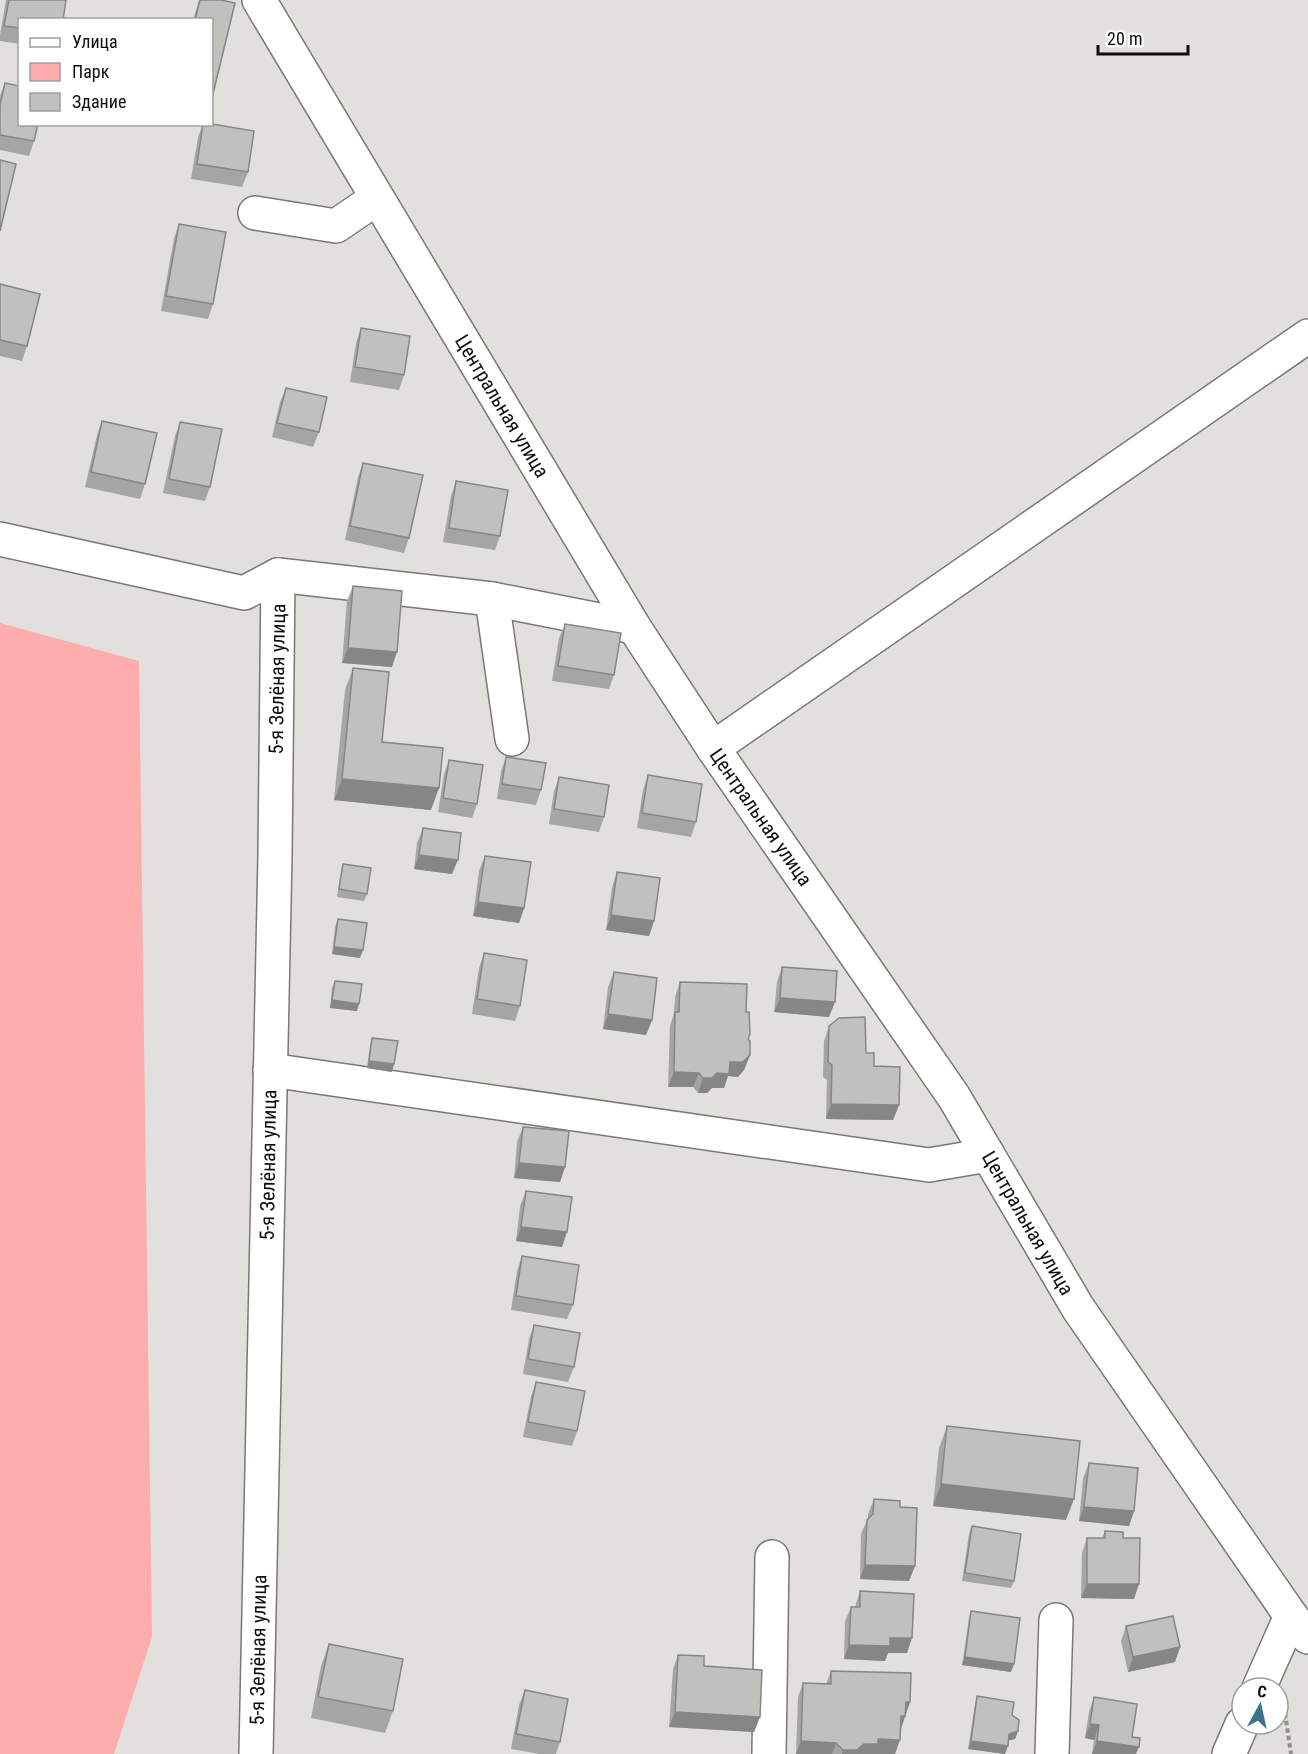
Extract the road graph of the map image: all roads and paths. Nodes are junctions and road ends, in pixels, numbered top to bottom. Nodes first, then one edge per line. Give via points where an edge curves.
1 (259, 0) edge
2 (377, 198) junction
3 (255, 213) dead end
4 (1308, 336) edge
5 (0, 539) edge
6 (278, 575) junction
7 (492, 599) junction
8 (634, 627) junction
9 (512, 739) dead end
10 (713, 748) junction
11 (270, 1070) junction
12 (988, 1155) junction
13 (772, 1557) dead end
14 (1056, 1620) dead end
15 (1300, 1627) edge
16 (1267, 1676) edge
17 (1237, 1736) edge
18 (256, 1754) edge
19 (769, 1754) edge
20 (1052, 1754) edge
21 (1229, 1754) edge

1 - 2 street, Центральная улица
2 - 3 street via 336,226
2 - 8 street, Центральная улица
4 - 10 street
5 - 6 street, 5-я Зелёная улица via 244,593
6 - 7 street, 5-я Зелёная улица
6 - 11 street, 5-я Зелёная улица
7 - 8 street, 5-я Зелёная улица
7 - 9 street
8 - 10 street, Центральная улица
10 - 12 street, Центральная улица via 954,1097
11 - 12 street via 929,1165
11 - 18 street, 5-я Зелёная улица
12 - 15 street, Центральная улица via 1078,1308
13 - 19 street
14 - 20 street
15 - 16 street
17 - 21 street

